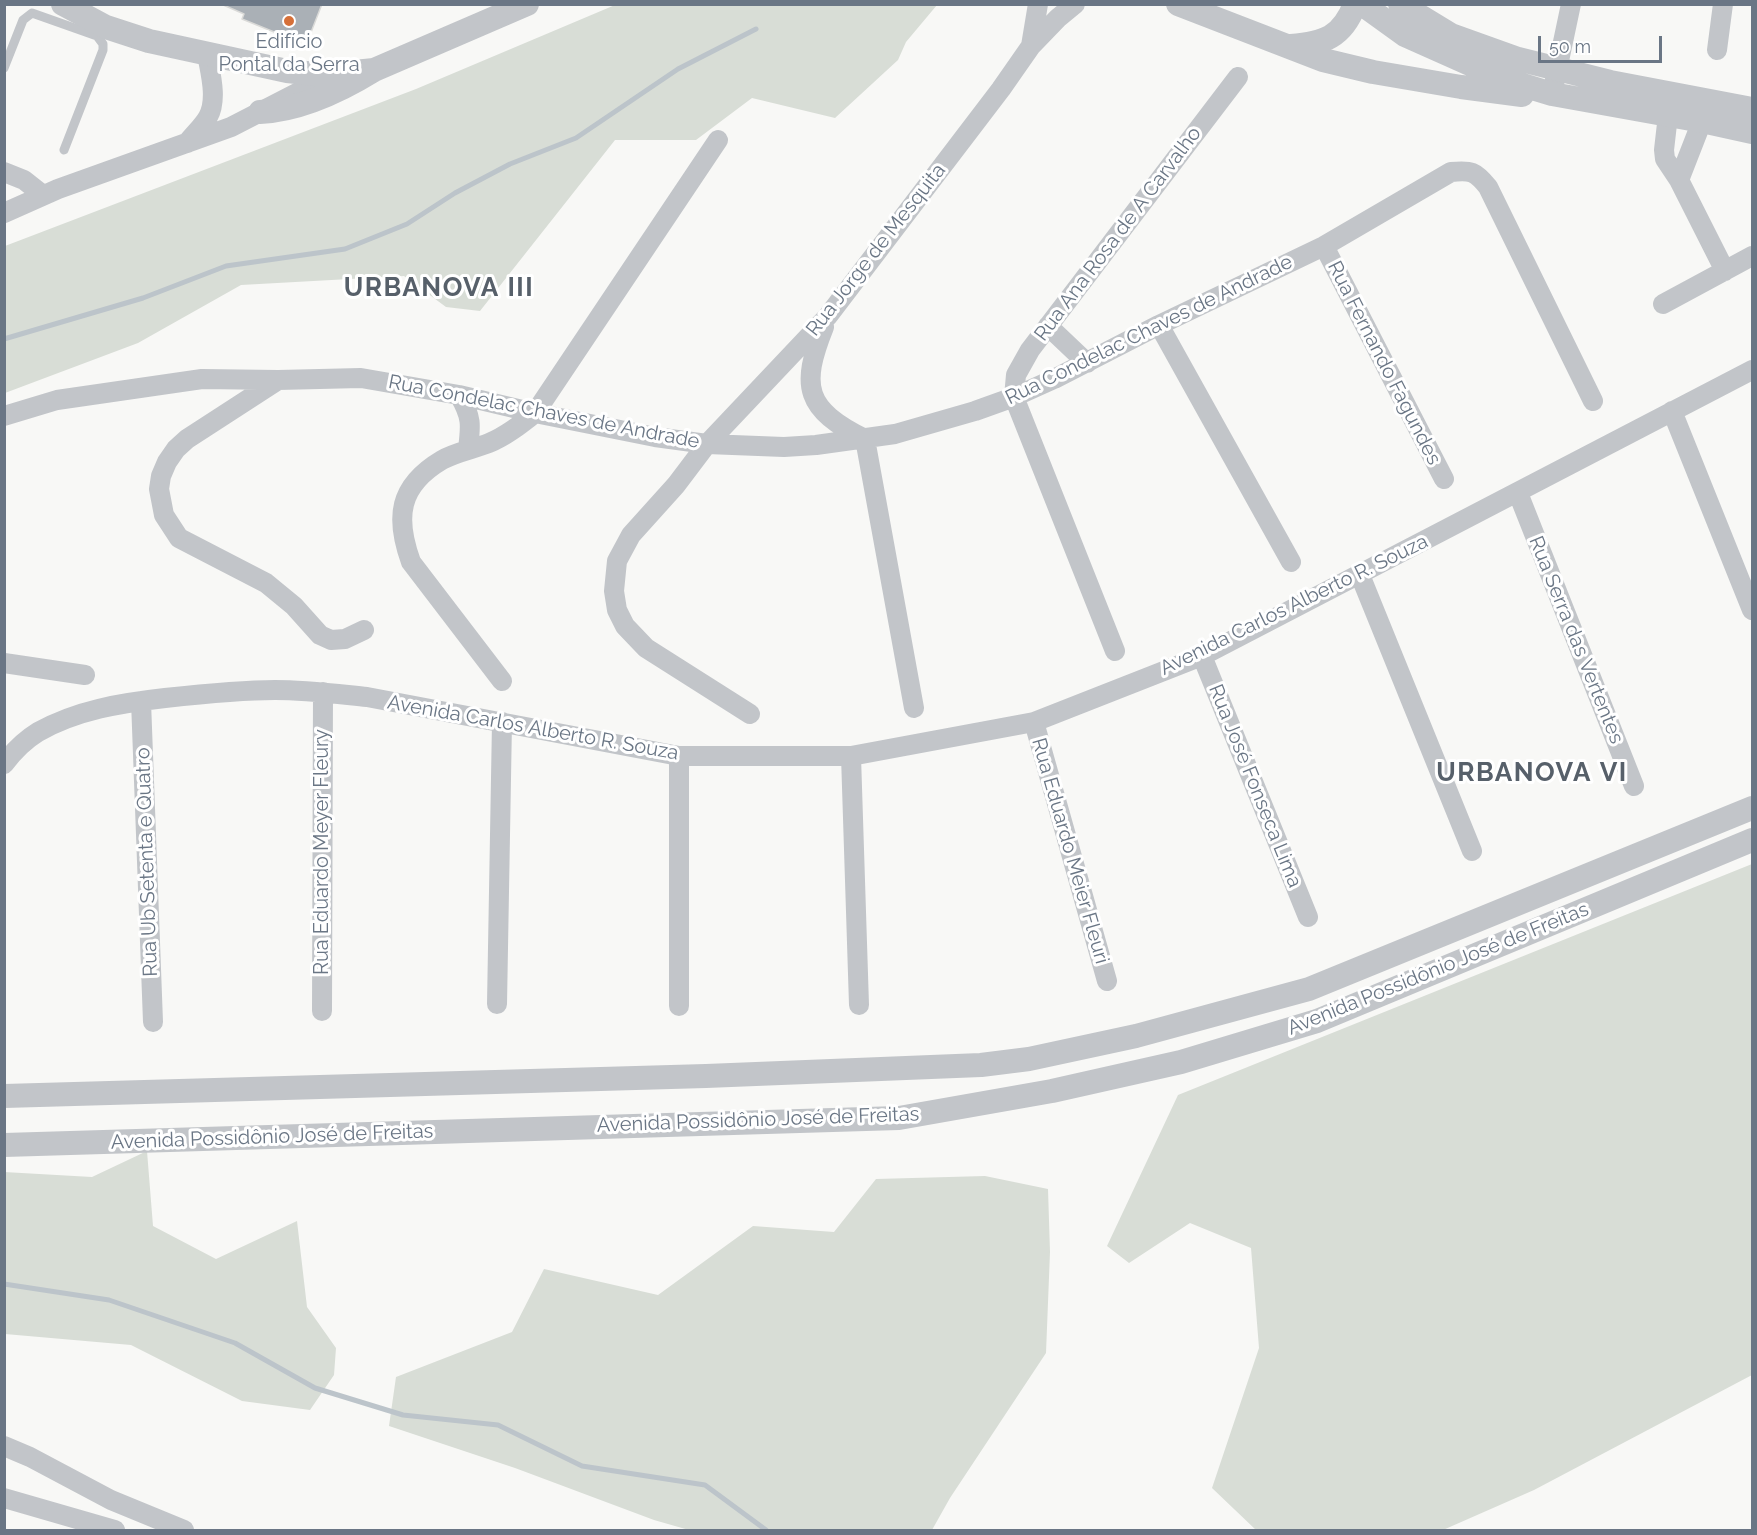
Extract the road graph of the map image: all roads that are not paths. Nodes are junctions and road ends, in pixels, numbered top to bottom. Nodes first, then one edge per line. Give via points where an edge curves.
1 (63, 4) edge
2 (527, 4) edge
3 (1038, 4) edge
4 (1075, 4) edge
5 (1178, 4) edge
6 (1355, 4) edge
7 (1362, 4) edge
8 (1400, 4) edge
9 (1570, 4) edge
10 (1723, 4) edge
11 (106, 36) junction
12 (1031, 46) junction
13 (1291, 46) junction
14 (1717, 50) dead end
15 (207, 54) junction
16 (4, 68) edge
17 (374, 70) junction
18 (1558, 70) junction
19 (325, 75) junction
20 (1238, 77) dead end
21 (1552, 94) junction
22 (212, 108) junction
23 (1752, 109) edge
24 (260, 112) junction
25 (1668, 115) junction
26 (1702, 121) junction
27 (231, 127) junction
28 (1752, 132) edge
29 (718, 140) dead end
30 (186, 143) junction
31 (64, 150) dead end
32 (4, 172) edge
33 (1679, 180) junction
34 (43, 195) junction
35 (5, 211) edge
36 (1324, 246) junction
37 (1752, 256) edge
38 (1725, 271) junction
39 (1663, 304) dead end
40 (828, 316) junction
41 (1159, 325) junction
42 (1048, 326) junction
43 (1087, 363) junction
44 (1752, 370) edge
45 (278, 380) junction
46 (459, 395) junction
47 (1014, 397) junction
48 (1593, 401) dead end
49 (1672, 411) junction
50 (536, 413) junction
51 (4, 416) edge
52 (865, 439) junction
53 (707, 444) junction
54 (468, 449) junction
55 (1444, 479) dead end
56 (1518, 493) junction
57 (1291, 562) dead end
58 (1360, 575) junction
59 (1752, 610) edge
60 (363, 630) dead end
61 (1115, 651) dead end
62 (1202, 656) junction
63 (4, 663) edge
64 (86, 675) dead end
65 (502, 681) dead end
66 (323, 692) junction
67 (141, 701) junction
68 (914, 708) dead end
69 (750, 714) dead end
70 (502, 722) junction
71 (1034, 722) junction
72 (679, 756) junction
73 (851, 756) junction
74 (4, 764) edge
75 (1634, 786) dead end
76 (1752, 808) edge
77 (1752, 840) edge
78 (1472, 851) dead end
79 (1308, 916) dead end
80 (1107, 981) dead end
81 (497, 1004) dead end
82 (859, 1005) dead end
83 (679, 1006) dead end
84 (322, 1011) dead end
85 (153, 1022) dead end
86 (4, 1096) edge
87 (4, 1146) edge
88 (4, 1446) edge
89 (4, 1498) edge
90 (115, 1530) edge
91 (184, 1530) edge

1 - 11 street
2 - 17 street
3 - 12 street, Rua Jorge de Mesquita
4 - 12 street, Rua Jorge de Mesquita
5 - 13 street
6 - 13 street via 1349,21 1333,36 1316,44
7 - 21 street via 1405,35 1448,56
8 - 18 street via 1451,35
9 - 18 street
10 - 14 street
11 - 15 street
11 - 16 lane via 32,13 23,20
11 - 31 lane
12 - 40 street, Rua Jorge de Mesquita
13 - 21 street via 1323,60 1373,72 1520,95
15 - 19 street
15 - 22 street
17 - 19 street
17 - 24 street via 298,105
18 - 21 street
18 - 23 street
19 - 24 street
20 - 42 street, Rua Ana Rosa de A Carvalho
21 - 25 street
22 - 27 street
22 - 30 street
24 - 27 street
25 - 26 street
25 - 33 street via 1665,159
26 - 28 street
26 - 33 street
27 - 30 street
29 - 50 street
30 - 34 street
32 - 34 street via 24,180
33 - 38 street
34 - 35 street
36 - 41 street, Rua Condelac Chaves de Andrade
36 - 48 street, Rua Condelac Chaves de Andrade via 1451,172 1468,170 1478,175 1488,187
36 - 55 street, Rua Fernando Fagundes
37 - 38 street
38 - 39 street
40 - 52 street via 814,351 809,383 823,412
40 - 53 street, Rua Jorge de Mesquita
41 - 43 street, Rua Condelac Chaves de Andrade
41 - 57 street
42 - 43 street
42 - 47 street, Rua Ana Rosa de A Carvalho via 1016,375
43 - 47 street, Rua Condelac Chaves de Andrade
44 - 49 street, Avenida Carlos Alberto R. Souza
45 - 46 street, Rua Condelac Chaves de Andrade via 361,378
45 - 51 street, Rua Condelac Chaves de Andrade via 202,379 57,400
45 - 60 street via 176,449 161,476 164,515 179,538 266,583 320,635 331,640 345,639
46 - 50 street, Rua Condelac Chaves de Andrade
46 - 54 street via 469,411
47 - 52 street, Rua Condelac Chaves de Andrade via 934,424
47 - 61 street
49 - 56 street, Avenida Carlos Alberto R. Souza
49 - 59 street
50 - 53 street, Rua Condelac Chaves de Andrade
50 - 54 street via 506,434
52 - 53 street, Rua Condelac Chaves de Andrade via 784,447
52 - 68 street
53 - 69 street, Rua Jorge de Mesquita via 631,535 617,561 617,610 625,626 646,648
54 - 65 street via 442,460 417,478 401,516 402,539 411,562
56 - 58 street, Avenida Carlos Alberto R. Souza
56 - 75 street, Rua Serra das Vertentes
58 - 62 street, Avenida Carlos Alberto R. Souza
58 - 78 street
62 - 71 street, Avenida Carlos Alberto R. Souza
62 - 79 street, Rua José Fonseca Lima
63 - 64 street
66 - 67 street, Avenida Carlos Alberto R. Souza via 240,691
66 - 70 street, Avenida Carlos Alberto R. Souza
66 - 84 street, Rua Eduardo Meyer Fleury
67 - 74 street, Avenida Carlos Alberto R. Souza via 92,710 57,723 36,733
67 - 85 street, Rua Ub Setenta e Quatro
70 - 72 street, Avenida Carlos Alberto R. Souza
70 - 81 street
71 - 73 street, Avenida Carlos Alberto R. Souza
71 - 80 street, Rua Eduardo Meier Fleuri
72 - 73 street, Avenida Carlos Alberto R. Souza
72 - 83 street
73 - 82 street
76 - 86 street, Avenida Possidônio José de Freitas via 1309,989 1126,1039 1029,1059 981,1065 706,1076
77 - 87 street, Avenida Possidônio José de Freitas via 1317,1021 1181,1062 997,1101 899,1118
88 - 91 street via 111,1500
89 - 90 street

